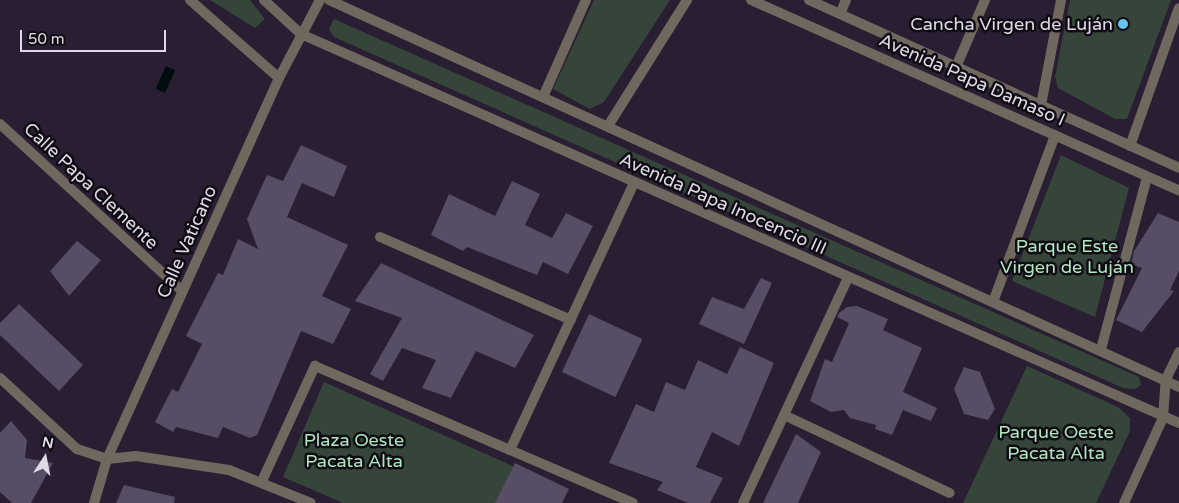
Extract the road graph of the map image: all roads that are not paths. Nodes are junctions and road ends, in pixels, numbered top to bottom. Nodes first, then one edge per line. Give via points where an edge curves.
1 (190, 0) edge
2 (264, 0) edge
3 (320, 0) edge
4 (330, 0) edge
5 (586, 0) edge
6 (687, 0) edge
7 (751, 0) edge
8 (809, 0) edge
9 (846, 0) edge
10 (985, 0) edge
11 (1061, 0) edge
12 (1179, 8) edge
13 (840, 14) junction
14 (301, 34) junction
15 (956, 67) junction
16 (279, 78) junction
17 (543, 97) junction
18 (1041, 105) junction
19 (0, 124) edge
20 (608, 126) junction
21 (1055, 135) junction
22 (1130, 146) junction
23 (1179, 168) edge
24 (1146, 177) junction
25 (634, 183) junction
26 (1179, 191) edge
27 (380, 237) dead end
28 (848, 278) junction
29 (182, 291) junction
30 (993, 302) junction
31 (571, 320) junction
32 (1101, 349) junction
33 (1179, 352) edge
34 (0, 378) edge
35 (1166, 378) junction
36 (1179, 387) edge
37 (784, 415) junction
38 (1163, 418) junction
39 (1179, 422) edge
40 (510, 450) junction
41 (108, 459) junction
42 (262, 482) junction
43 (950, 493) dead end
44 (93, 501) edge
45 (311, 503) edge
46 (633, 503) edge
47 (743, 503) edge
48 (1124, 503) edge

1 - 16 street
2 - 14 street, Avenida Papa Inocencio III
3 - 14 street, Calle Vaticano
4 - 17 street, Avenida Papa Inocencio III
5 - 17 street
6 - 20 street
7 - 21 street, Avenida Papa Damaso I
8 - 13 street, Avenida Papa Damaso I
9 - 13 street
10 - 15 street
11 - 18 street
12 - 22 street
13 - 15 street, Avenida Papa Damaso I
14 - 16 street, Calle Vaticano
14 - 25 street, Avenida Papa Inocencio III
15 - 18 street, Avenida Papa Damaso I
16 - 29 street, Calle Vaticano
17 - 20 street, Avenida Papa Inocencio III
18 - 22 street, Avenida Papa Damaso I
19 - 29 street, Calle Papa Clemente
20 - 30 street, Avenida Papa Inocencio III
21 - 24 street, Avenida Papa Damaso I
21 - 30 street
22 - 23 street, Avenida Papa Damaso I
24 - 26 street, Avenida Papa Damaso I
24 - 32 street
25 - 28 street, Avenida Papa Inocencio III
25 - 31 street
27 - 31 street
28 - 37 street
28 - 38 street, Avenida Papa Inocencio III
29 - 41 street, Calle Vaticano
30 - 32 street, Avenida Papa Inocencio III
31 - 40 street
32 - 35 street, Avenida Papa Inocencio III
33 - 35 street
34 - 41 street via 77,448
35 - 36 street, Avenida Papa Inocencio III
35 - 38 street
37 - 43 street
37 - 47 street
38 - 39 street, Avenida Papa Inocencio III
38 - 48 street
40 - 42 street via 315,366
40 - 46 street
41 - 42 street via 136,456 210,467
41 - 44 street, Calle Vaticano
42 - 45 street

